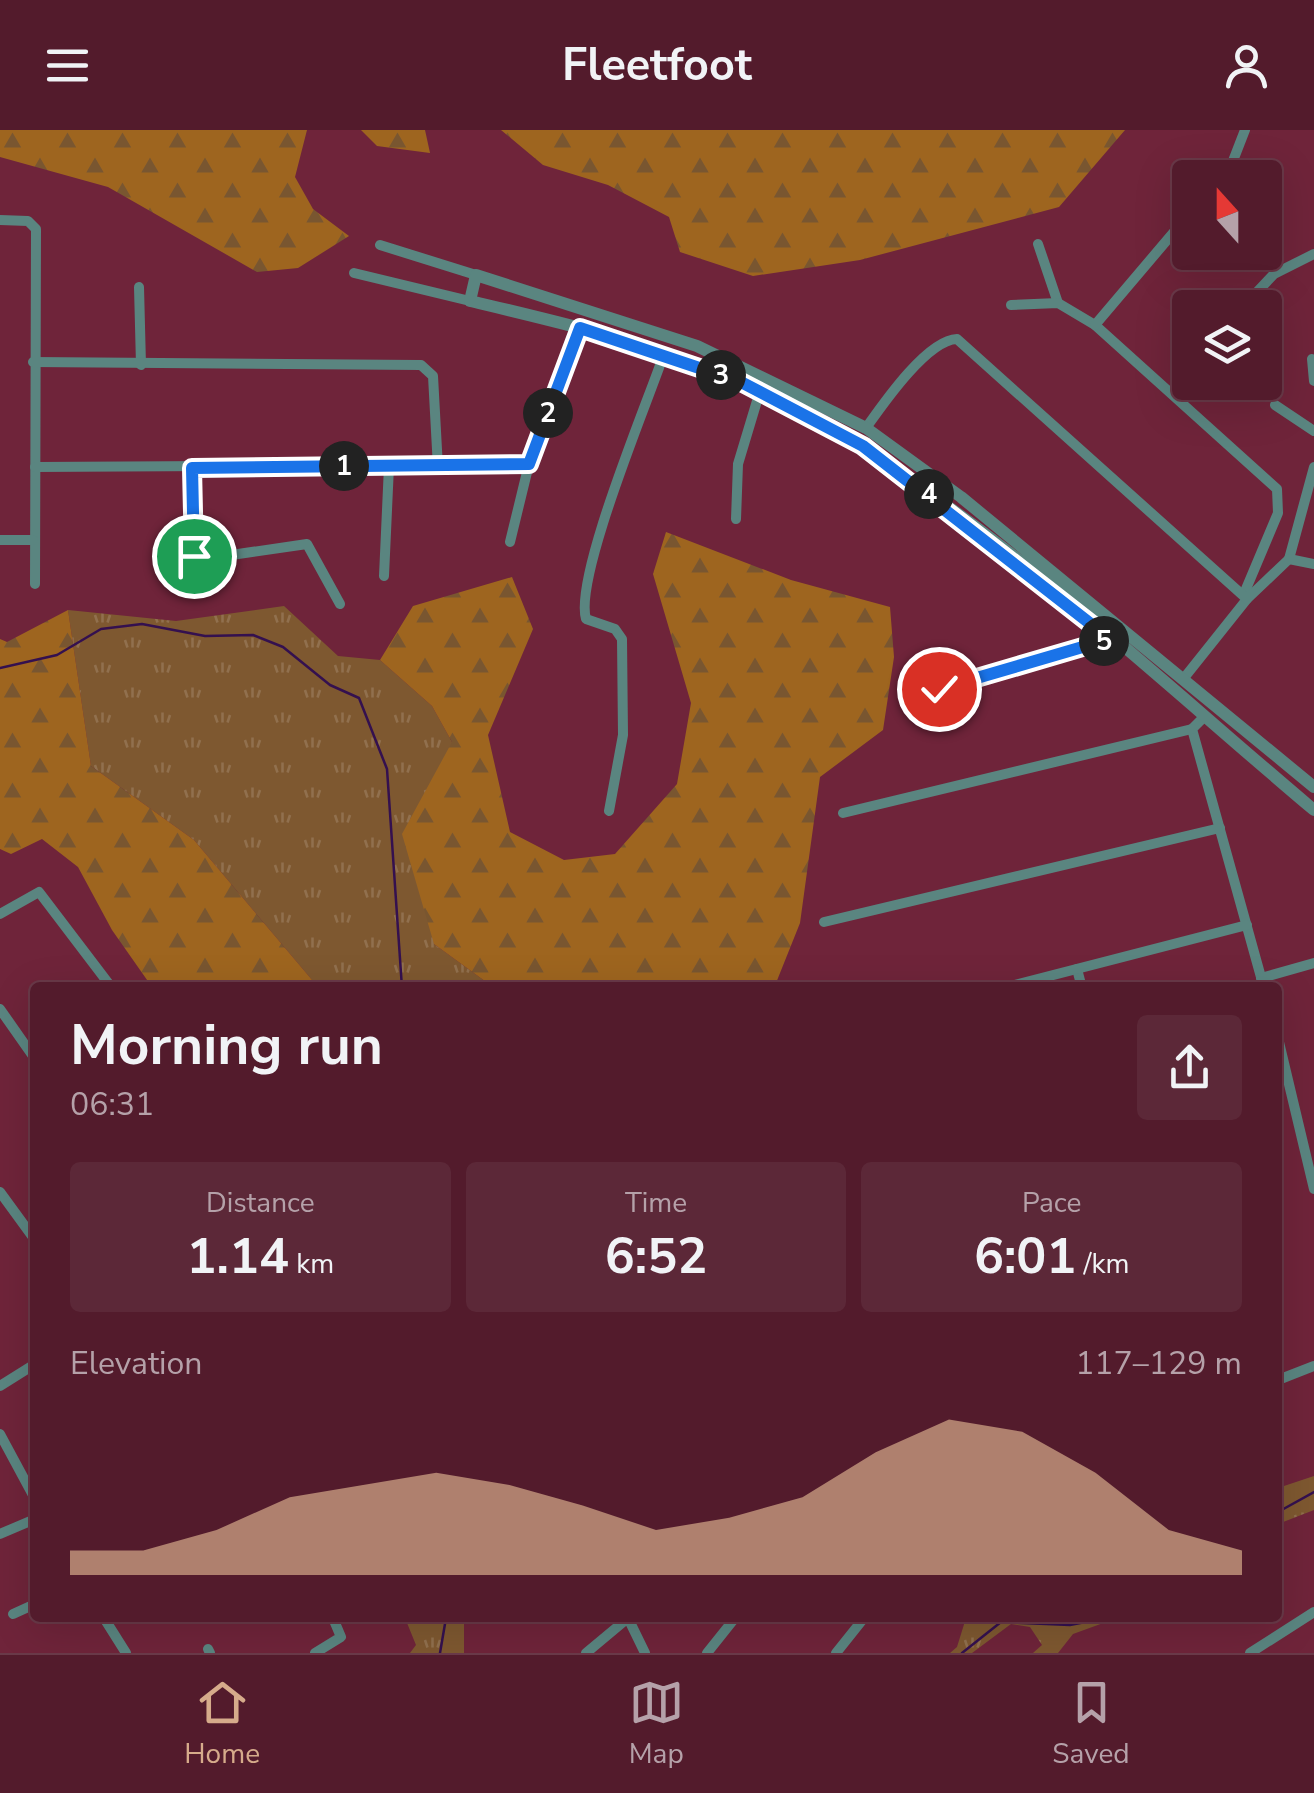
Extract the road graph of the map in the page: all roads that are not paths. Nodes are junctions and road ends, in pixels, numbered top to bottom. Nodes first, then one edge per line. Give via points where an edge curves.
1 (1245, 130) edge
2 (1234, 160) edge
3 (0, 220) edge
4 (1172, 234) edge
5 (1038, 244) dead end
6 (380, 245) dead end
7 (1314, 254) edge
8 (354, 273) dead end
9 (476, 275) junction
10 (139, 287) dead end
11 (1259, 290) edge
12 (470, 300) junction
13 (1058, 302) junction
14 (1010, 305) dead end
15 (1095, 326) junction
16 (580, 328) junction
17 (664, 354) junction
18 (1312, 359) edge
19 (33, 362) junction
20 (140, 365) junction
21 (1314, 382) edge
22 (760, 391) junction
23 (1171, 392) joint
24 (1275, 405) dead end
25 (866, 428) junction
26 (1314, 431) edge
27 (529, 464) junction
28 (389, 466) junction
29 (34, 467) junction
30 (192, 468) junction
31 (438, 468) junction
32 (1314, 468) edge
33 (736, 519) dead end
34 (0, 540) edge
35 (33, 540) junction
36 (510, 542) dead end
37 (1289, 559) junction
38 (1314, 564) edge
39 (384, 576) dead end
40 (35, 584) dead end
41 (1247, 600) junction
42 (340, 604) dead end
43 (1110, 639) junction
44 (1145, 646) junction
45 (1134, 658) junction
46 (1184, 678) junction
47 (939, 689) dead end
48 (1204, 717) junction
49 (1192, 729) junction
50 (1314, 787) edge
51 (609, 810) dead end
52 (1314, 810) edge
53 (842, 813) dead end
54 (1220, 828) junction
55 (0, 914) edge
56 (824, 922) dead end
57 (1247, 925) junction
58 (1314, 963) edge
59 (1077, 969) junction
60 (108, 982) edge
61 (1026, 982) edge
62 (1080, 982) edge
63 (1262, 982) edge
64 (0, 1009) edge
65 (30, 1051) edge
66 (1282, 1055) edge
67 (1314, 1189) edge
68 (0, 1192) edge
69 (30, 1233) edge
70 (1314, 1366) edge
71 (30, 1367) edge
72 (1282, 1378) edge
73 (0, 1386) edge
74 (0, 1434) edge
75 (30, 1490) edge
76 (30, 1521) edge
77 (0, 1534) edge
78 (30, 1606) edge
79 (1314, 1612) edge
80 (13, 1614) dead end
81 (107, 1622) edge
82 (335, 1622) edge
83 (623, 1622) edge
84 (630, 1622) edge
85 (733, 1622) edge
86 (861, 1622) edge
87 (126, 1653) edge
88 (316, 1653) edge
89 (586, 1653) edge
90 (645, 1653) edge
91 (707, 1653) edge
92 (836, 1653) edge
93 (1250, 1653) edge

1 - 2 street
3 - 19 street via 28,221 36,229
4 - 15 street
5 - 13 street
6 - 9 street
7 - 11 street via 1274,274
8 - 12 street
9 - 12 street
9 - 25 street via 697,346
10 - 20 street
12 - 16 street
13 - 14 street
13 - 15 street
15 - 23 street
16 - 17 street
16 - 27 street
17 - 22 street
17 - 51 street via 591,564 584,606 586,619 622,638 624,735
18 - 21 street
19 - 20 street
19 - 29 street
20 - 31 street via 421,364 433,376
22 - 33 street via 738,464
22 - 43 street via 892,467
23 - 41 street via 1280,495
24 - 26 street
25 - 41 street via 940,343 957,340
25 - 44 street
27 - 31 street
27 - 36 street
28 - 30 street
28 - 31 street
28 - 39 street
29 - 30 street
29 - 35 street
30 - 42 street via 194,556 306,544
32 - 37 street
34 - 35 street
35 - 40 street
37 - 38 street
37 - 41 street
41 - 46 street
43 - 45 street
43 - 47 street
44 - 45 street
44 - 46 street
45 - 48 street
46 - 50 street
48 - 49 street
48 - 52 street
49 - 53 street
49 - 54 street
54 - 56 street
54 - 57 street
55 - 60 street via 39,892
57 - 59 street
57 - 63 street
58 - 63 street
59 - 61 street
59 - 62 street
64 - 65 street
66 - 67 street
68 - 69 street
70 - 72 street
71 - 73 street
74 - 75 street
76 - 77 street
78 - 80 street
79 - 93 street
81 - 87 street
82 - 88 street via 341,1637
83 - 89 street
84 - 90 street
85 - 91 street
86 - 92 street

